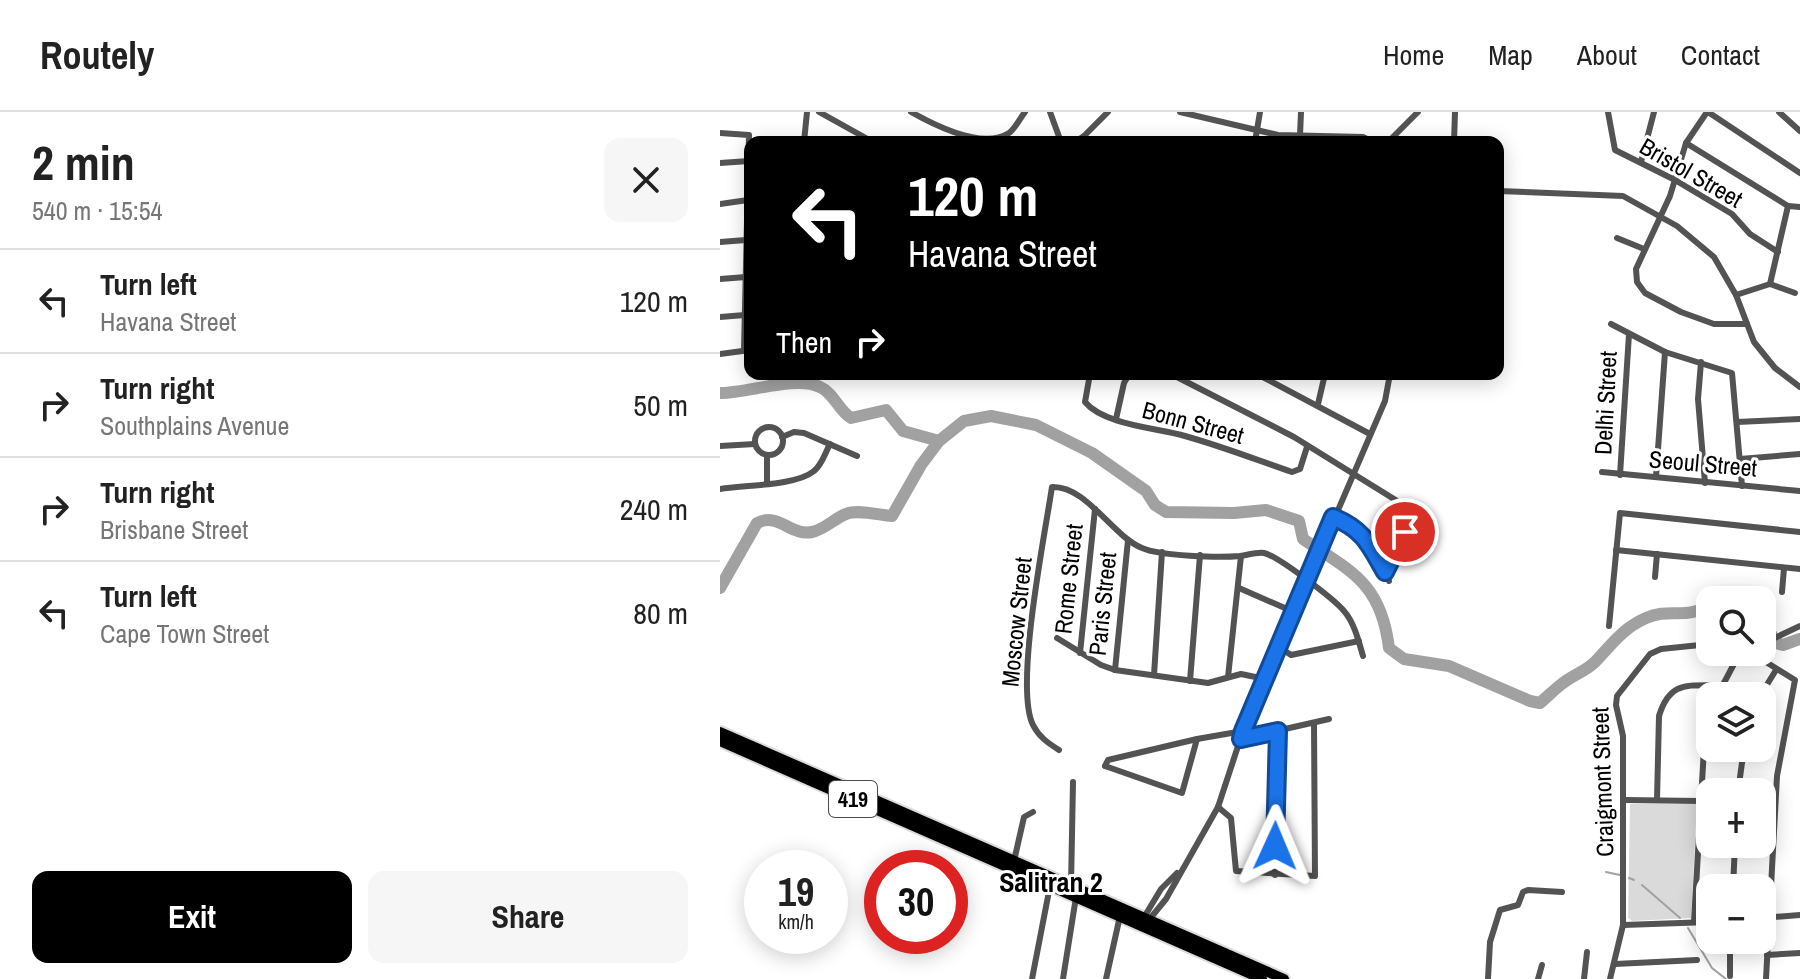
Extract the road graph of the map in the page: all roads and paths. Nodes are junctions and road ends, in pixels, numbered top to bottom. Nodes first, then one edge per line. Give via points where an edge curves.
1 (807, 112) edge
2 (819, 112) edge
3 (911, 112) edge
4 (1025, 112) edge
5 (1050, 112) edge
6 (1095, 112) edge
7 (1108, 112) edge
8 (1180, 112) edge
9 (1260, 112) edge
10 (1301, 112) edge
11 (1455, 112) edge
12 (1608, 112) edge
13 (1654, 112) edge
14 (1707, 112) edge
15 (1779, 112) edge
16 (1415, 113) edge
17 (1101, 119) junction
18 (1800, 131) edge
19 (1257, 132) junction
20 (720, 133) edge
21 (1300, 135) junction
22 (749, 136) edge
23 (805, 136) edge
24 (862, 136) edge
25 (973, 136) edge
26 (997, 136) edge
27 (1059, 136) edge
28 (1082, 136) edge
29 (1256, 136) edge
30 (1332, 136) edge
31 (1394, 136) edge
32 (1454, 136) edge
33 (1686, 143) junction
34 (744, 161) edge
35 (1641, 162) junction
36 (720, 163) edge
37 (1800, 173) edge
38 (1675, 180) junction
39 (1504, 191) edge
40 (744, 201) edge
41 (720, 204) edge
42 (1788, 206) junction
43 (1800, 207) edge
44 (1661, 216) junction
45 (1617, 238) dead end
46 (744, 240) edge
47 (720, 242) edge
48 (1644, 249) junction
49 (1778, 252) junction
50 (744, 277) edge
51 (720, 279) edge
52 (1770, 284) junction
53 (1795, 293) dead end
54 (1736, 295) junction
55 (744, 315) edge
56 (720, 317) edge
57 (1611, 324) dead end
58 (1747, 324) junction
59 (1629, 334) junction
60 (744, 351) edge
61 (1665, 352) junction
62 (720, 354) edge
63 (1701, 362) junction
64 (1089, 380) edge
65 (1126, 380) edge
66 (1183, 380) edge
67 (1269, 380) edge
68 (1324, 380) edge
69 (1389, 380) edge
70 (1800, 387) edge
71 (1318, 404) junction
72 (1116, 419) junction
73 (1800, 419) edge
74 (1737, 422) junction
75 (1370, 434) junction
76 (782, 437) junction
77 (755, 444) junction
78 (830, 444) junction
79 (720, 446) edge
80 (1307, 447) junction
81 (1800, 454) edge
82 (767, 455) junction
83 (857, 456) dead end
84 (1740, 459) junction
85 (1602, 472) dead end
86 (1352, 474) junction
87 (1620, 475) junction
88 (1656, 477) junction
89 (767, 483) junction
90 (1705, 483) junction
91 (1742, 486) junction
92 (720, 489) edge
93 (1800, 491) edge
94 (1095, 509) junction
95 (1415, 512) junction
96 (1333, 517) junction
97 (1423, 517) dead end
98 (1800, 532) edge
99 (1128, 540) junction
100 (1616, 550) junction
101 (1162, 552) junction
102 (1657, 554) junction
103 (1200, 555) junction
104 (1241, 556) junction
105 (1784, 568) junction
106 (1800, 569) edge
107 (1385, 572) junction
108 (1655, 577) dead end
109 (1308, 581) junction
110 (1389, 581) dead end
111 (1239, 588) junction
112 (1782, 592) dead end
113 (1294, 612) junction
114 (1609, 626) dead end
115 (1800, 626) edge
116 (1776, 637) edge
117 (1057, 638) dead end
118 (1359, 641) junction
119 (1696, 645) edge
120 (1279, 647) junction
121 (1080, 653) junction
122 (1363, 656) dead end
123 (1770, 666) edge
124 (1115, 670) junction
125 (1776, 670) junction
126 (1154, 675) junction
127 (1228, 677) junction
128 (1265, 679) junction
129 (1190, 681) junction
130 (1769, 682) edge
131 (1696, 686) edge
132 (1329, 719) dead end
133 (1314, 723) junction
134 (1278, 731) junction
135 (720, 732) edge
136 (1242, 735) junction
137 (1197, 739) junction
138 (720, 741) edge
139 (1059, 750) dead end
140 (1073, 782) dead end
141 (1624, 800) junction
142 (1657, 800) junction
143 (1696, 801) edge
144 (1218, 807) junction
145 (1033, 812) dead end
146 (1697, 858) edge
147 (1014, 861) junction
148 (1769, 874) edge
149 (1275, 875) junction
150 (1050, 886) junction
151 (1071, 886) junction
152 (1562, 892) dead end
153 (1076, 897) junction
154 (1122, 913) junction
155 (1800, 915) edge
156 (1776, 917) edge
157 (1145, 921) junction
158 (1694, 922) joint
159 (1623, 925) junction
160 (1587, 952) dead end
161 (1800, 953) edge
162 (1730, 954) edge
163 (1767, 955) joint
164 (1697, 960) dead end
165 (1615, 964) junction
166 (1542, 965) dead end
167 (1730, 976) dead end
168 (1032, 979) edge
169 (1063, 979) edge
170 (1106, 979) edge
171 (1262, 979) edge
172 (1284, 979) edge
173 (1488, 979) edge
174 (1538, 979) edge
175 (1584, 979) edge
176 (1610, 979) edge
177 (1766, 979) edge

1 - 23 street
2 - 24 street
3 - 25 street via 955,134
4 - 26 street via 1010,132
5 - 27 street
6 - 17 street
7 - 17 street
8 - 19 street
9 - 19 street
10 - 21 street
11 - 32 street
12 - 35 street, Bristol Street via 1614,149
13 - 35 street
14 - 33 street
14 - 37 street
15 - 18 street
16 - 31 street
17 - 28 street
19 - 21 street
19 - 29 street
20 - 22 street
21 - 30 street
33 - 38 street
33 - 42 street
34 - 36 street
35 - 38 street, Bristol Street
38 - 44 street
38 - 49 street, Bristol Street via 1732,214
39 - 44 street via 1610,193
40 - 41 street
42 - 43 street
42 - 49 street
44 - 48 street
44 - 54 street via 1701,243
45 - 48 street
46 - 47 street
48 - 58 street via 1636,269 1645,293 1714,324
49 - 52 street
50 - 51 street
52 - 53 street
52 - 54 street
54 - 58 street
55 - 56 street
57 - 59 street
58 - 70 street via 1764,356
59 - 61 street
59 - 87 street, Delhi Street
60 - 62 street
61 - 63 street
61 - 88 street
63 - 74 street via 1732,373
63 - 90 street via 1698,399
64 - 72 street, Bonn Street via 1085,402 1091,410
65 - 72 street
66 - 80 street
67 - 71 street
68 - 71 street
69 - 75 street
71 - 75 street
72 - 80 street, Bonn Street via 1292,472 1300,469
73 - 74 street
74 - 84 street
75 - 86 street
76 - 77 street via 772,427 763,428
76 - 78 street via 804,433
76 - 82 street via 780,450
77 - 79 street
77 - 82 street
78 - 83 street
78 - 89 street via 812,473 799,480
80 - 86 street
81 - 84 street
82 - 89 street
84 - 91 street
85 - 87 street, Seoul Street
86 - 95 street
86 - 96 street
87 - 88 street, Seoul Street
88 - 90 street, Seoul Street
89 - 92 street
90 - 91 street, Seoul Street
91 - 93 street, Seoul Street
94 - 99 street
94 - 121 street, Rome Street
94 - 139 street, Moscow Street via 1052,487 1027,686 1031,723
95 - 97 street
95 - 107 street
96 - 107 street via 1362,533
96 - 109 street
98 - 100 street via 1620,513
99 - 101 street
99 - 124 street, Paris Street
100 - 102 street
100 - 114 street
101 - 103 street
101 - 126 street
102 - 105 street
102 - 108 street
103 - 104 street
103 - 129 street
104 - 109 street via 1271,556
104 - 111 street
105 - 106 street
105 - 112 street
107 - 110 street
109 - 113 street
109 - 118 street via 1345,611
111 - 113 street
111 - 127 street
113 - 120 street
115 - 116 street
117 - 121 street
118 - 120 street via 1291,655
118 - 122 street
119 - 141 street, Craigmont Street via 1650,654 1617,696
120 - 128 street
121 - 124 street
123 - 125 street
124 - 126 street
125 - 130 street
125 - 148 street via 1795,680 1777,776
126 - 129 street
127 - 128 street via 1248,674
127 - 129 street
128 - 136 street
131 - 142 street via 1680,686 1663,704
132 - 133 street
133 - 134 street
133 - 149 street via 1315,876
134 - 136 street
134 - 149 street
135 - 147 highway, 419
136 - 137 street
136 - 144 street
137 - 137 street via 1182,793 1105,766 1108,760
138 - 150 highway, 419
140 - 151 street
141 - 142 street
141 - 159 street, Craigmont Street
142 - 143 street
144 - 149 street via 1231,818 1236,871
144 - 157 street via 1166,899
145 - 147 street via 1024,817
146 - 158 street
147 - 151 highway, 419
150 - 153 highway, 419
150 - 168 street
151 - 154 highway, 419
152 - 173 street via 1528,890 1518,905 1500,910 1490,942
153 - 154 highway, 419
153 - 169 street
154 - 157 highway, 419
154 - 170 street
155 - 156 street
157 - 171 highway, 419
157 - 172 highway, 419
158 - 159 street
159 - 165 street, Craigmont Street
160 - 175 street
161 - 163 street
162 - 167 street
163 - 177 street
164 - 165 street
165 - 176 street, Craigmont Street
166 - 174 street

